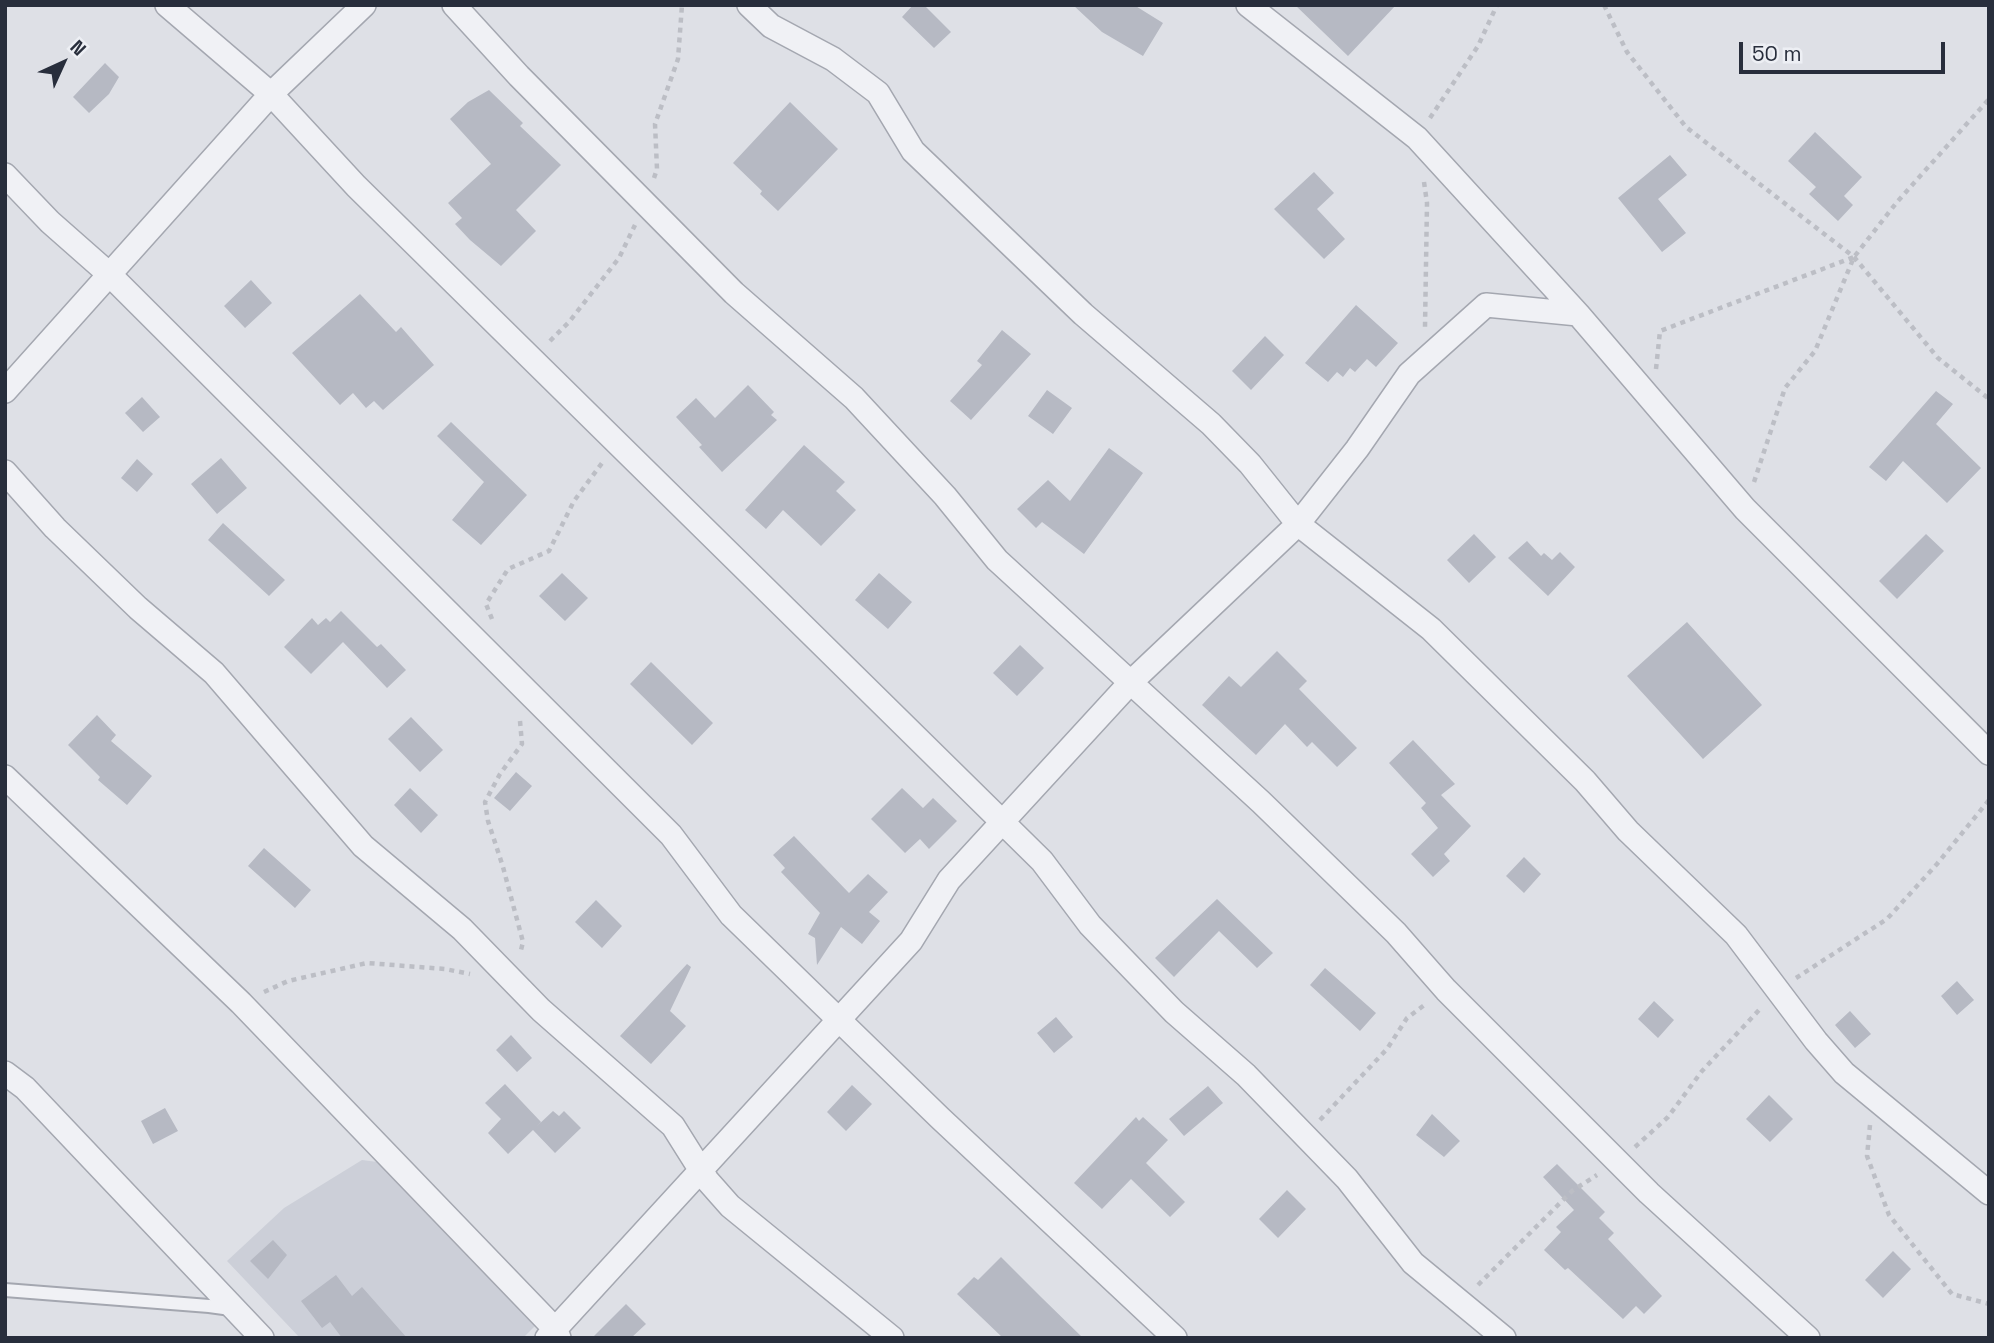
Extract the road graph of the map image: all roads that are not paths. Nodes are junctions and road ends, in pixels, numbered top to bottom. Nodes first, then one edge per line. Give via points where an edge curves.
1 (167, 5) edge
2 (364, 5) edge
3 (454, 5) edge
4 (749, 5) edge
5 (1248, 5) edge
6 (271, 94) junction
7 (5, 174) edge
8 (109, 274) junction
9 (1578, 314) junction
10 (5, 391) edge
11 (5, 472) edge
12 (1298, 524) junction
13 (1130, 683) junction
14 (1989, 753) edge
15 (5, 777) edge
16 (1003, 823) junction
17 (839, 1020) junction
18 (5, 1073) edge
19 (702, 1171) junction
20 (1989, 1193) edge
21 (5, 1290) edge
22 (235, 1310) junction
23 (554, 1335) edge
24 (262, 1338) edge
25 (892, 1338) edge
26 (1175, 1338) edge
27 (1504, 1338) edge
28 (1808, 1338) edge

1 - 6 street
2 - 6 street
3 - 13 street via 734,293 854,398 997,560
4 - 12 street via 771,26 833,59 878,93 913,152 1083,314 1211,424
5 - 9 street via 1417,138
6 - 8 street
6 - 16 street via 356,186
7 - 8 street
8 - 10 street
8 - 17 street via 671,835 731,915
9 - 12 street via 1486,304 1409,374
9 - 14 street via 1745,509
11 - 19 street via 55,528 214,673 363,846 462,929 541,1010 673,1126
12 - 13 street
12 - 20 street via 1440,639 1736,935 1844,1073
13 - 16 street
13 - 28 street via 1281,821 1618,1162
15 - 23 street via 241,1003
16 - 17 street via 949,880 912,941
16 - 27 street via 1042,861 1090,925 1174,1012 1246,1075 1347,1179 1413,1263
17 - 19 street
17 - 26 street
18 - 22 street via 25,1088
19 - 23 street
19 - 25 street via 730,1206
21 - 22 lane
22 - 24 street

